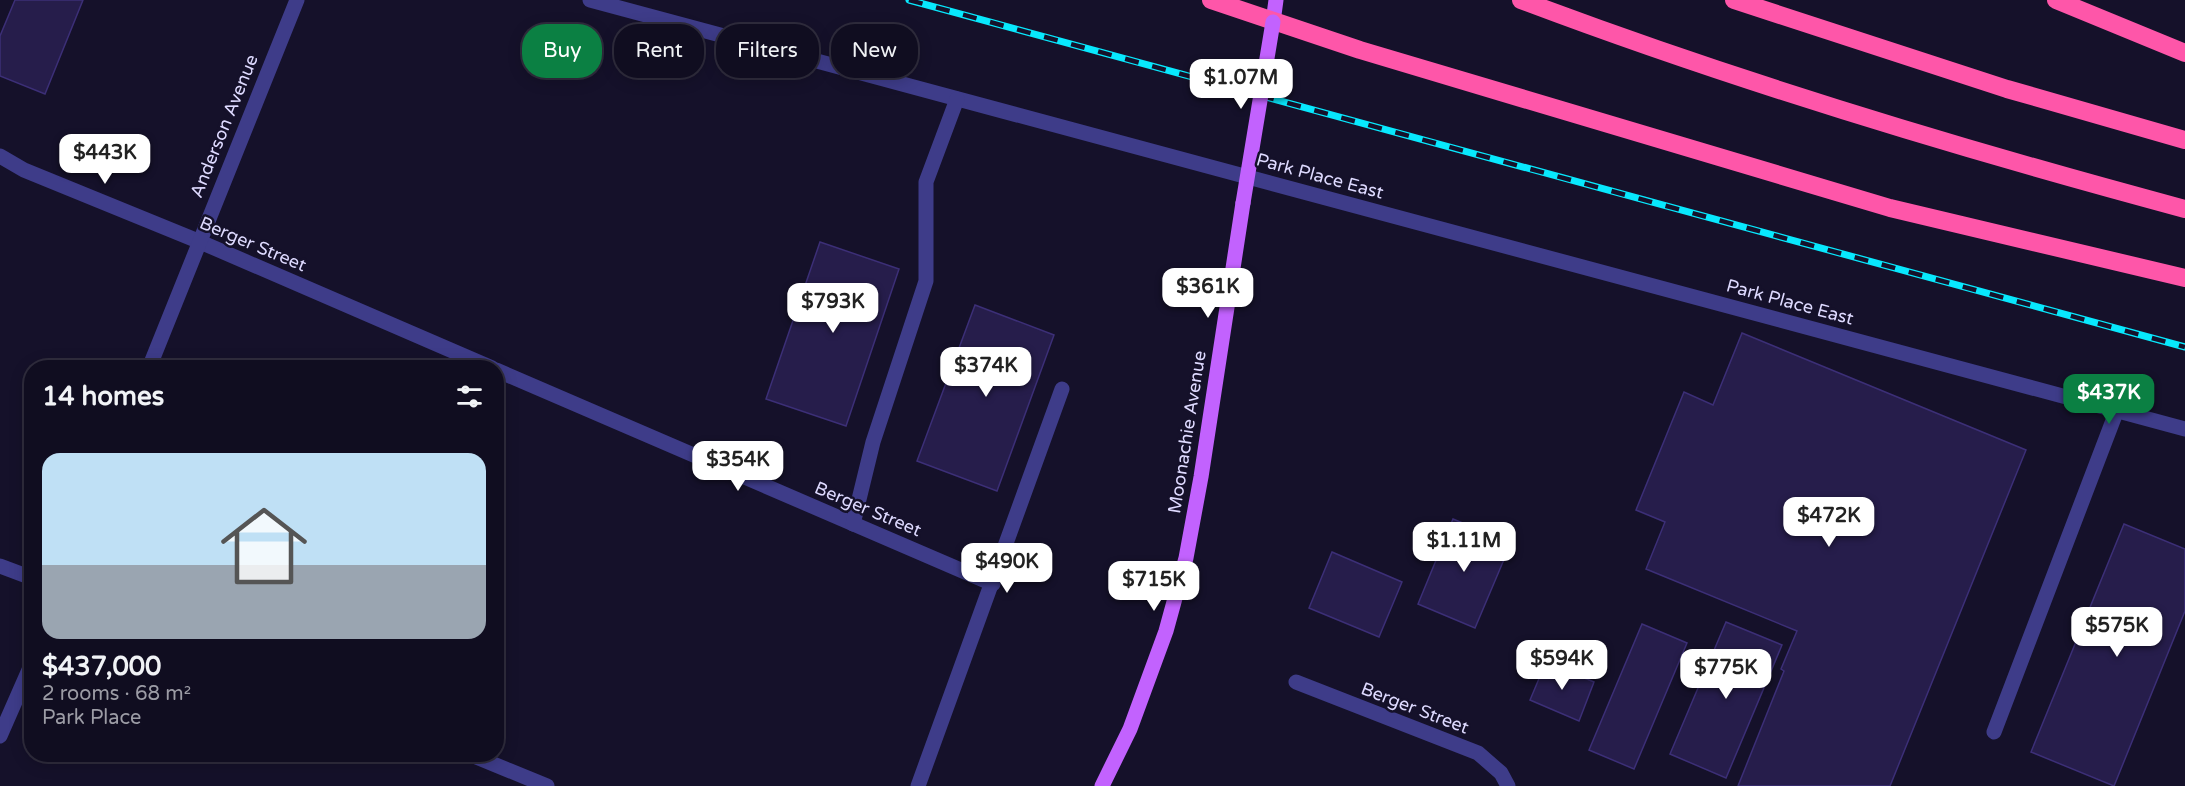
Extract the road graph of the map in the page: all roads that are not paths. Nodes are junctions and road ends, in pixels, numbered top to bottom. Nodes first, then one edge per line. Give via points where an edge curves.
1 (297, 0) edge
2 (590, 0) edge
3 (1211, 0) edge
4 (1276, 0) edge
5 (1521, 0) edge
6 (1734, 0) edge
7 (2056, 0) edge
8 (2073, 4) edge
9 (1273, 22) junction
10 (2185, 53) edge
11 (957, 99) junction
12 (2185, 140) edge
13 (0, 156) edge
14 (2185, 209) edge
15 (198, 241) junction
16 (2185, 278) edge
17 (152, 360) edge
18 (473, 360) edge
19 (504, 373) edge
20 (1062, 389) dead end
21 (2117, 410) junction
22 (2185, 429) edge
23 (853, 524) junction
24 (0, 566) edge
25 (24, 575) edge
26 (993, 584) junction
27 (24, 681) edge
28 (1296, 682) dead end
29 (1994, 732) dead end
30 (0, 736) edge
31 (488, 762) edge
32 (547, 786) edge
33 (918, 786) edge
34 (1102, 786) edge
35 (1508, 786) edge

1 - 15 street, Anderson Avenue
2 - 11 street, Park Place East
3 - 9 highway
4 - 9 main road, Moonachie Avenue
5 - 14 highway via 1779,90
6 - 12 highway via 2007,89
7 - 8 highway
8 - 10 highway
9 - 16 highway via 1890,208
9 - 34 main road, Moonachie Avenue, bridge via 1186,558 1130,729
11 - 21 street, Park Place East
11 - 23 street via 926,182 926,281 873,442
13 - 15 street, Berger Street via 24,170
15 - 17 street, Anderson Avenue
15 - 18 street, Berger Street
19 - 23 street, Berger Street
20 - 26 street
21 - 22 street, Park Place East
21 - 29 street
23 - 26 street, Berger Street
24 - 25 street
26 - 33 street
27 - 30 street
28 - 35 street, Berger Street via 1478,753 1501,773
31 - 32 street

